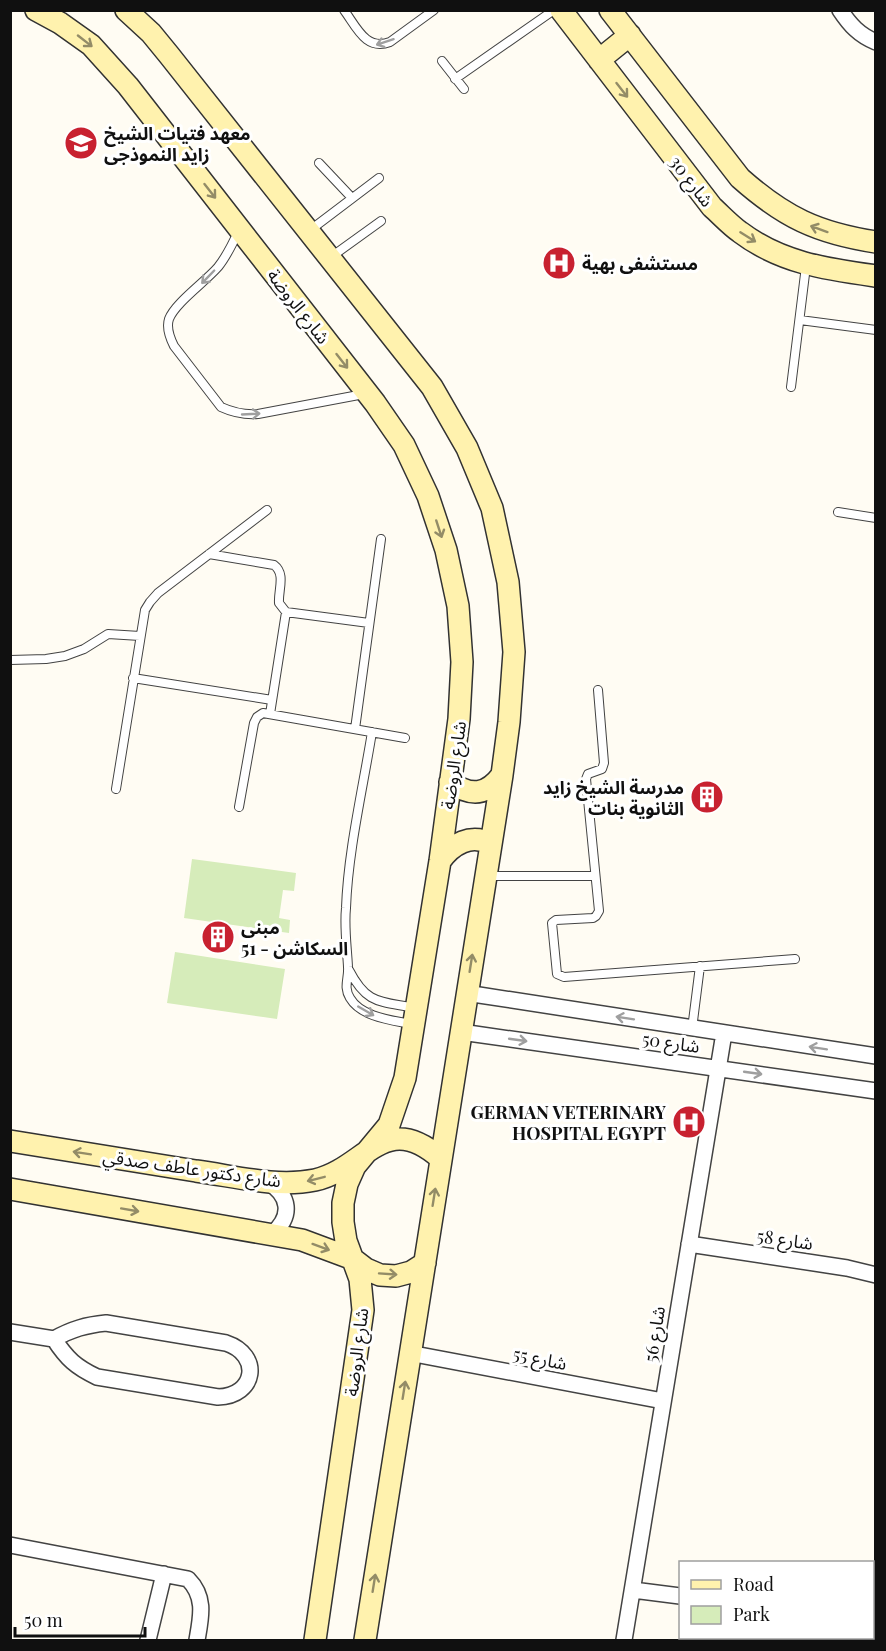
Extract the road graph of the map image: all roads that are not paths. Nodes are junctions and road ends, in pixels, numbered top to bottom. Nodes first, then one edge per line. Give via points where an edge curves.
1 (36, 10) edge
2 (126, 10) edge
3 (344, 10) edge
4 (434, 10) edge
5 (554, 10) edge
6 (561, 10) edge
7 (610, 10) edge
8 (840, 10) edge
9 (630, 35) junction
10 (876, 42) edge
11 (599, 60) junction
12 (442, 61) dead end
13 (455, 78) junction
14 (464, 89) dead end
15 (319, 163) dead end
16 (379, 178) dead end
17 (352, 198) junction
18 (381, 220) dead end
19 (239, 229) junction
20 (308, 232) junction
21 (876, 242) edge
22 (329, 258) junction
23 (807, 265) junction
24 (876, 276) edge
25 (800, 320) junction
26 (876, 330) edge
27 (791, 387) dead end
28 (368, 394) junction
29 (267, 510) dead end
30 (838, 512) dead end
31 (876, 518) edge
32 (381, 539) dead end
33 (209, 554) junction
34 (286, 612) junction
35 (369, 623) junction
36 (140, 636) junction
37 (10, 660) edge
38 (133, 678) junction
39 (598, 690) dead end
40 (272, 700) junction
41 (270, 714) junction
42 (355, 729) junction
43 (372, 732) junction
44 (405, 738) dead end
45 (502, 775) junction
46 (450, 782) junction
47 (116, 789) dead end
48 (239, 807) dead end
49 (491, 844) junction
50 (440, 861) junction
51 (486, 876) junction
52 (596, 876) junction
53 (795, 959) dead end
54 (700, 966) junction
55 (349, 970) junction
56 (466, 993) junction
57 (415, 1016) junction
58 (692, 1029) junction
59 (460, 1032) junction
60 (724, 1034) junction
61 (876, 1056) edge
62 (718, 1068) junction
63 (876, 1091) edge
64 (10, 1142) edge
65 (366, 1150) junction
66 (440, 1158) junction
67 (267, 1182) junction
68 (10, 1189) edge
69 (272, 1234) junction
70 (689, 1244) junction
71 (353, 1259) junction
72 (424, 1263) junction
73 (876, 1275) edge
74 (10, 1332) edge
75 (54, 1340) junction
76 (409, 1353) junction
77 (663, 1401) junction
78 (10, 1545) edge
79 (164, 1574) junction
80 (633, 1590) junction
81 (679, 1596) edge
82 (148, 1641) edge
83 (197, 1641) edge
84 (315, 1641) edge
85 (365, 1641) edge
86 (624, 1641) edge

1 -> 19 street, شارع الروضة via 91,45 128,86
2 - 20 street via 151,33
4 -> 3 lane via 382,45 366,41
5 - 13 lane
6 - 11 street, شارع 30
7 - 9 street
8 - 10 street via 862,36
9 - 11 street
21 -> 9 street via 821,230 764,200 740,178
11 -> 23 street, شارع 30 via 712,207 771,252
12 - 13 lane
13 - 14 lane
15 - 17 lane
16 - 17 lane
17 - 20 lane
18 - 22 lane
19 -> 28 street, شارع الروضة
19 -> 28 lane via 219,266 173,310 168,321 174,346 221,407 245,415 258,414
20 - 22 street
22 - 45 street via 432,387 467,448 492,508 508,582 513,652
23 - 24 street, شارع 30
23 - 25 lane
25 - 26 lane
25 - 27 lane
28 -> 46 street, شارع الروضة via 404,445 428,496 446,550 458,606 462,663
29 - 33 lane
30 - 31 lane
32 - 35 lane
33 - 34 lane via 274,565 281,575 279,603
33 - 36 lane via 150,602
34 - 35 lane
34 - 40 lane
35 - 42 lane
36 - 37 lane via 108,634 65,656
36 - 38 lane
38 - 40 lane
38 - 47 lane
39 - 52 lane via 604,763 602,769 588,774 586,779
40 - 41 lane
41 - 42 lane
41 - 48 lane via 263,713 254,723
42 - 43 lane
43 - 44 lane
43 - 55 lane via 347,889
45 - 46 street via 484,791 466,791
45 - 49 street
46 - 50 street, شارع الروضة
49 - 50 street via 484,840 463,841
49 - 51 street
50 - 57 street, شارع الروضة
51 - 52 lane
56 -> 51 street
52 - 54 lane via 596,916 552,923 556,970 560,976
53 - 54 lane
54 - 58 lane
55 - 57 lane via 357,985 374,1000
55 -> 57 lane via 346,987 359,1008 373,1015
58 -> 56 street, شارع 50
56 - 59 street
57 - 65 street, شارع الروضة via 396,1109 389,1125
58 - 60 street, شارع 50
59 -> 62 street, شارع 50
59 - 66 street
61 -> 60 street, شارع 50
60 - 62 street, شارع 56
62 -> 63 street, شارع 50
62 - 70 street, شارع 56
67 -> 64 street, شارع دكتور عاطف صدقي
65 - 66 street via 397,1139 428,1147
65 -> 67 street, شارع دكتور عاطف صدقي via 351,1163 315,1180
65 - 71 street, شارع الروضة via 347,1184 343,1203 344,1232
72 -> 66 street
67 - 69 street via 276,1187 286,1206 280,1227
68 -> 69 street
69 -> 71 street via 302,1240
70 - 73 street, شارع 58
70 - 77 street, شارع 56
71 -> 72 street via 380,1275 396,1276
71 - 84 street, شارع الروضة via 360,1279 363,1310
72 - 76 street
74 - 75 street
75 - 75 street via 80,1369 98,1377 229,1397 239,1393 250,1374 245,1354 226,1343 106,1323 88,1324
76 - 77 street, شارع 55
85 -> 76 street
77 - 80 street, شارع 56
78 - 79 street
79 - 82 street
79 - 83 street via 188,1579 196,1587 202,1605
80 - 81 street
80 - 86 street, شارع 56

